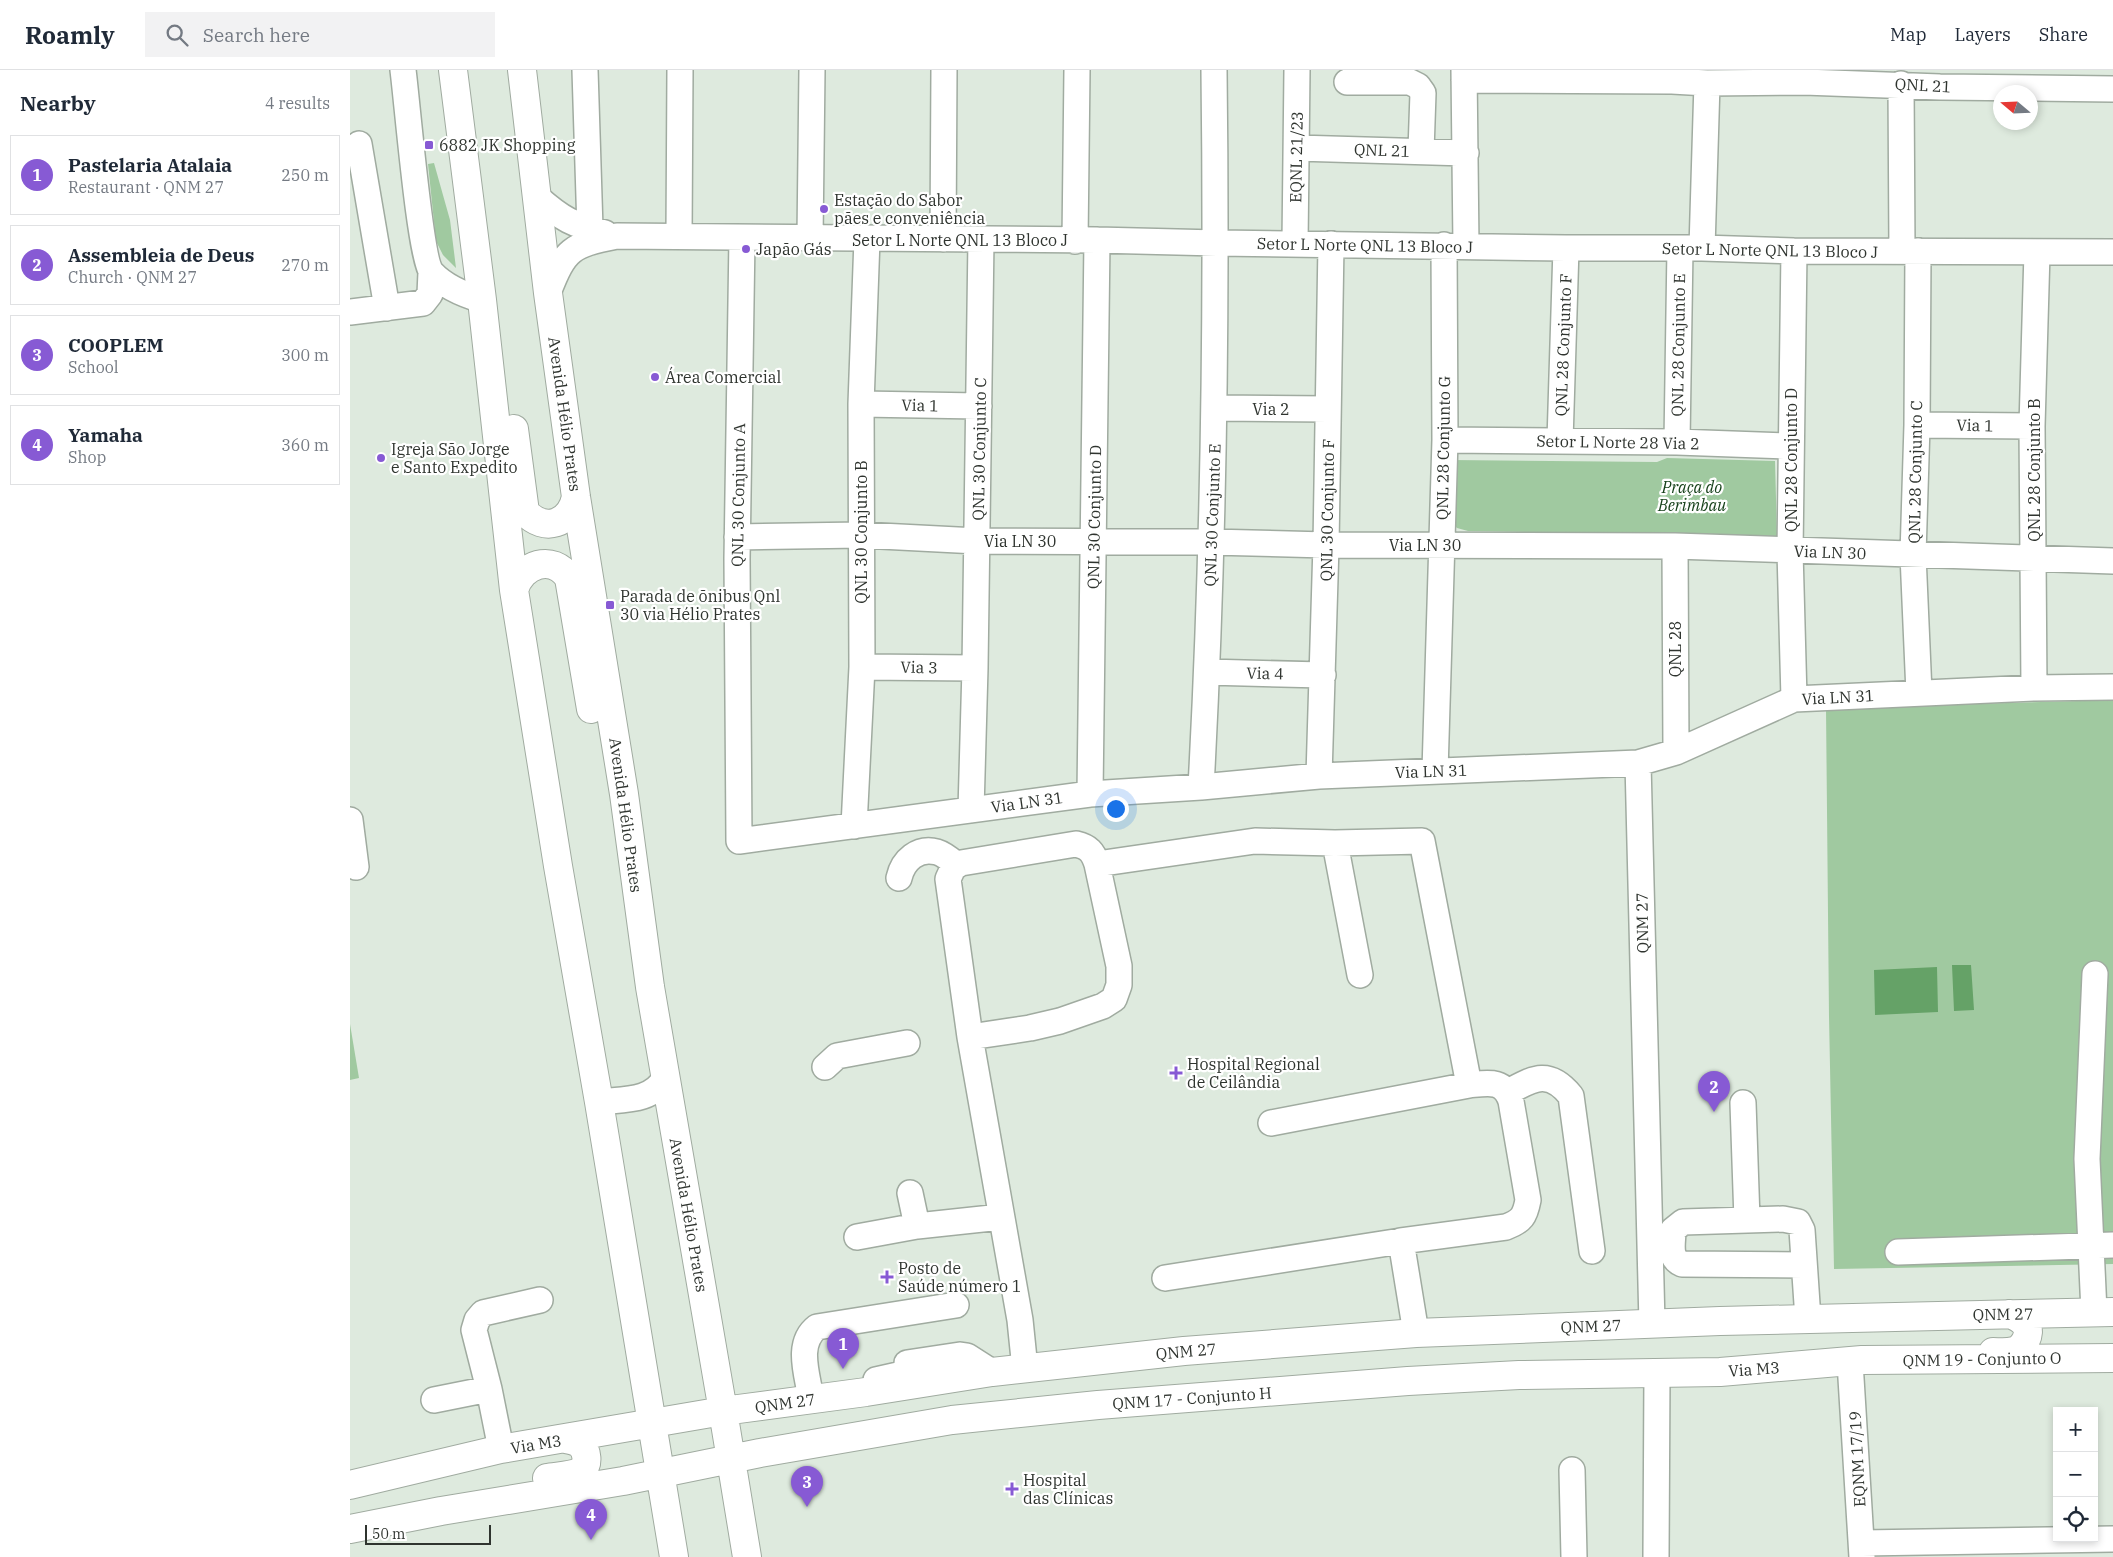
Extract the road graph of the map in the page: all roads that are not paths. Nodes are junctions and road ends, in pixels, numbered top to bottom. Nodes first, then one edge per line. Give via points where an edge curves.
1 (403, 70) edge
2 (454, 70) edge
3 (507, 70) edge
4 (522, 70) edge
5 (585, 70) edge
6 (680, 70) edge
7 (812, 70) edge
8 (944, 70) edge
9 (1077, 70) edge
10 (1214, 70) edge
11 (1297, 70) edge
12 (1464, 75) edge
13 (1545, 75) edge
14 (1672, 76) edge
15 (1805, 76) edge
16 (1940, 78) edge
17 (2065, 80) edge
18 (1347, 82) dead end
19 (1707, 83) junction
20 (1901, 84) junction
21 (2113, 89) edge
22 (359, 144) dead end
23 (1297, 148) junction
24 (1421, 151) junction
25 (1466, 152) junction
26 (538, 206) junction
27 (590, 229) junction
28 (617, 236) junction
29 (679, 236) junction
30 (742, 238) junction
31 (810, 238) junction
32 (867, 239) junction
33 (943, 239) junction
34 (981, 239) junction
35 (1086, 240) junction
36 (1217, 243) junction
37 (1295, 243) junction
38 (1331, 244) junction
39 (1455, 246) junction
40 (1566, 248) junction
41 (1691, 248) junction
42 (1794, 251) junction
43 (1910, 251) junction
44 (2037, 252) junction
45 (2113, 252) edge
46 (431, 272) junction
47 (548, 293) junction
48 (482, 300) junction
49 (386, 308) junction
50 (350, 312) edge
51 (860, 404) junction
52 (979, 406) junction
53 (1215, 408) junction
54 (1328, 409) junction
55 (1917, 425) junction
56 (2032, 426) junction
57 (1445, 440) junction
58 (1560, 441) junction
59 (1677, 442) junction
60 (1790, 446) junction
61 (576, 497) junction
62 (861, 534) junction
63 (737, 537) junction
64 (978, 541) junction
65 (1094, 541) junction
66 (1211, 542) junction
67 (1326, 545) junction
68 (1442, 545) junction
69 (1675, 546) junction
70 (1790, 551) junction
71 (1913, 555) junction
72 (2034, 558) junction
73 (2113, 560) edge
74 (514, 590) junction
75 (862, 666) junction
76 (975, 668) junction
77 (1207, 672) junction
78 (1323, 675) junction
79 (2113, 687) edge
80 (2034, 688) junction
81 (1919, 693) junction
82 (1794, 699) junction
83 (1676, 752) junction
84 (1638, 763) junction
85 (1435, 771) junction
86 (1319, 776) junction
87 (1201, 787) junction
88 (1090, 794) junction
89 (971, 810) junction
90 (625, 815) junction
91 (350, 820) edge
92 (854, 826) junction
93 (739, 841) joint
94 (1335, 843) junction
95 (1097, 864) junction
96 (957, 865) junction
97 (356, 867) dead end
98 (899, 878) dead end
99 (2095, 974) dead end
100 (1360, 975) dead end
101 (970, 1037) junction
102 (906, 1043) dead end
103 (825, 1067) dead end
104 (665, 1078) junction
105 (1469, 1085) junction
106 (1508, 1092) junction
107 (599, 1102) junction
108 (1743, 1103) dead end
109 (1271, 1123) dead end
110 (910, 1193) dead end
111 (1001, 1216) junction
112 (1748, 1220) junction
113 (917, 1226) junction
114 (857, 1237) dead end
115 (1401, 1241) junction
116 (2102, 1246) edge
117 (1592, 1251) dead end
118 (1898, 1252) dead end
119 (624, 1255) junction
120 (1804, 1265) junction
121 (1165, 1278) dead end
122 (540, 1300) dead end
123 (956, 1305) dead end
124 (2104, 1312) edge
125 (2010, 1314) junction
126 (1808, 1319) junction
127 (1652, 1324) junction
128 (1416, 1333) junction
129 (2113, 1358) edge
130 (1856, 1361) junction
131 (1025, 1368) junction
132 (1657, 1373) junction
133 (982, 1374) junction
134 (489, 1389) junction
135 (434, 1400) dead end
136 (812, 1400) junction
137 (723, 1411) junction
138 (652, 1423) junction
139 (615, 1430) junction
140 (840, 1438) junction
141 (566, 1439) junction
142 (501, 1449) junction
143 (731, 1459) junction
144 (1572, 1470) dead end
145 (660, 1473) junction
146 (350, 1485) edge
147 (441, 1511) junction
148 (376, 1524) junction
149 (350, 1530) edge
150 (2113, 1539) edge
151 (1862, 1550) edge
152 (674, 1557) edge
153 (747, 1557) edge
154 (1574, 1557) edge
155 (1656, 1557) edge

1 - 46 street via 423,239
2 - 48 main road
3 - 26 main road via 513,128
4 - 26 main road, Avenida Hélio Prates
5 - 27 street
6 - 29 street
7 - 31 street
8 - 33 street
9 - 35 street, QNL 30 Conjunto D via 1076,196
10 - 36 street, QNL 30 Conjunto E
11 - 23 street, EQNL 21/23
12 - 13 street, QNL 21
12 - 25 street, QNL 21
13 - 14 street, QNL 21
14 - 19 street, QNL 21
15 - 19 street, QNL 21
15 - 20 street, QNL 21
16 - 17 street, QNL 21
16 - 20 street, QNL 21
17 - 21 street, QNL 21
18 - 24 street via 1410,82 1418,86 1423,93
19 - 41 street, QNL 28 Conjunto E
20 - 43 street, QNL 28 Conjunto C
22 - 49 street
23 - 24 street, QNL 21
23 - 37 street, EQNL 21/23
24 - 25 street, QNL 21
25 - 39 street, QNL 21
26 - 27 street
26 - 47 main road, Avenida Hélio Prates
27 - 28 street
28 - 29 street, Setor L Norte QNL 13 Bloco J
28 - 47 street via 592,241 571,251 564,258
29 - 30 street, Setor L Norte QNL 13 Bloco J
30 - 31 street, Setor L Norte QNL 13 Bloco J
30 - 63 street, QNL 30 Conjunto A
31 - 32 street, Setor L Norte QNL 13 Bloco J
32 - 33 street, Setor L Norte QNL 13 Bloco J
32 - 51 street, QNL 30 Conjunto B
33 - 34 street, Setor L Norte QNL 13 Bloco J
34 - 35 street, Setor L Norte QNL 13 Bloco J
34 - 52 street, QNL 30 Conjunto C
35 - 36 street, Setor L Norte QNL 13 Bloco J
35 - 65 street, QNL 30 Conjunto D
36 - 37 street, Setor L Norte QNL 13 Bloco J
36 - 53 street, QNL 30 Conjunto E
37 - 38 street, Setor L Norte QNL 13 Bloco J
38 - 39 street, Setor L Norte QNL 13 Bloco J
38 - 54 street, QNL 30 Conjunto F
39 - 40 street, Setor L Norte QNL 13 Bloco J
39 - 57 street, QNL 28 Conjunto G
40 - 41 street, Setor L Norte QNL 13 Bloco J
40 - 58 street, QNL 28 Conjunto F
41 - 42 street, Setor L Norte QNL 13 Bloco J
41 - 59 street, QNL 28 Conjunto E
42 - 43 street, Setor L Norte QNL 13 Bloco J
42 - 60 street, QNL 28 Conjunto D
43 - 44 street, Setor L Norte QNL 13 Bloco J
43 - 55 street, QNL 28 Conjunto C
44 - 45 street, Setor L Norte QNL 13 Bloco J
44 - 56 street, QNL 28 Conjunto B
46 - 48 street via 450,287
46 - 49 street via 427,300
47 - 61 main road, Avenida Hélio Prates
48 - 61 main road via 506,366 526,512 544,523 558,522 571,512
48 - 74 main road
49 - 50 street
51 - 52 street, Via 1
51 - 62 street, QNL 30 Conjunto B
52 - 64 street, QNL 30 Conjunto C
53 - 54 street, Via 2
53 - 66 street, QNL 30 Conjunto E
54 - 67 street, QNL 30 Conjunto F
55 - 56 street, Via 1
55 - 71 street, QNL 28 Conjunto C
56 - 72 street, QNL 28 Conjunto B
57 - 58 street, Setor L Norte 28 Via 2
57 - 68 street, QNL 28 Conjunto G
58 - 59 street, Setor L Norte 28 Via 2
59 - 60 street, Setor L Norte 28 Via 2
60 - 70 street, QNL 28 Conjunto D
61 - 90 main road, Avenida Hélio Prates
62 - 63 street, Via LN 30
62 - 64 street, Via LN 30
62 - 75 street, QNL 30 Conjunto B
63 - 93 street, QNL 30 Conjunto A
64 - 65 street, Via LN 30
64 - 76 street, QNL 30 Conjunto C
65 - 66 street, Via LN 30
65 - 88 street, QNL 30 Conjunto D
66 - 67 street, Via LN 30
66 - 77 street, QNL 30 Conjunto E
67 - 68 street, Via LN 30
67 - 78 street, QNL 30 Conjunto F
68 - 69 street, Via LN 30
68 - 85 street, QNL 28 Conjunto G
69 - 70 street, Via LN 30
69 - 83 street, QNL 28
70 - 71 street, Via LN 30
70 - 82 street, QNL 28 Conjunto D
71 - 72 street, Via LN 30
71 - 81 street, QNL 28 Conjunto C
72 - 73 street, Via LN 30
72 - 80 street, QNL 28 Conjunto B
74 - 90 main road via 525,572 544,564 558,566 569,578 593,726
74 - 107 main road
75 - 76 street, Via 3
75 - 92 street, QNL 30 Conjunto B
76 - 89 street, QNL 30 Conjunto C
77 - 78 street, Via 4
77 - 87 street, QNL 30 Conjunto E
78 - 86 street, QNL 30 Conjunto F
79 - 80 street, Via LN 31
80 - 81 street, Via LN 31
81 - 82 street, Via LN 31
82 - 83 street, Via LN 31
83 - 84 street, Via LN 31
84 - 85 street, Via LN 31
84 - 127 street, QNM 27
85 - 86 street, Via LN 31
86 - 87 street, Via LN 31
87 - 88 street, Via LN 31
88 - 89 street, Via LN 31
89 - 92 street, Via LN 31
90 - 104 main road, Avenida Hélio Prates
91 - 97 street
92 - 93 street, Via LN 31
94 - 95 street via 1255,842
94 - 100 street
94 - 105 street via 1422,841
95 - 96 street via 1089,849 1076,844
95 - 101 street via 1119,966 1119,985 1114,999 1096,1009 1052,1022
96 - 98 street via 936,852 921,852 909,859
96 - 101 street via 948,879
99 - 116 street via 2087,1159
101 - 111 street
102 - 103 street via 837,1056
104 - 107 street via 648,1095
104 - 137 main road, Avenida Hélio Prates
105 - 106 street via 1492,1083
105 - 109 street
106 - 115 street via 1528,1200 1526,1214 1520,1222 1506,1227
106 - 117 street via 1533,1079 1544,1078 1564,1088 1571,1096
107 - 119 main road
108 - 112 street
110 - 113 street
111 - 113 street
111 - 131 street via 1020,1320
112 - 120 street via 1798,1222 1802,1230
112 - 120 street via 1683,1222 1674,1230 1673,1256 1676,1262
113 - 114 street
115 - 121 street
115 - 128 street
116 - 118 street
116 - 124 street
119 - 138 main road
119 - 139 main road via 621,1345 632,1409 627,1422
120 - 126 street
122 - 134 street via 483,1313 477,1320 474,1330
123 - 136 street via 817,1327 804,1347
124 - 125 main road, QNM 27
125 - 126 main road, QNM 27
125 - 130 main road via 2022,1320 2028,1329 2020,1348 2013,1352 1934,1353
126 - 127 main road, QNM 27
127 - 128 main road, QNM 27
128 - 131 main road, QNM 27 via 1184,1351
129 - 130 main road, QNM 19 - Conjunto O
130 - 132 main road, Via M3 via 1720,1372
130 - 151 street, EQNM 17/19
131 - 133 main road, QNM 27
132 - 140 main road, QNM 17 - Conjunto H via 1519,1375 1098,1405 952,1420
132 - 155 street
133 - 136 main road, QNM 27
133 - 140 main road via 913,1398 839,1406 828,1418 828,1424
134 - 135 street
134 - 142 street
136 - 137 main road, QNM 27
137 - 138 main road, Via M3
137 - 143 main road, Avenida Hélio Prates
138 - 139 main road, Via M3
138 - 145 main road
139 - 141 main road, Via M3
140 - 143 main road, QNM 17 - Conjunto H
141 - 142 main road, Via M3
141 - 147 main road via 580,1444 585,1452 582,1470 491,1489
142 - 146 main road, Via M3
142 - 148 main road via 444,1474 362,1490 356,1502 358,1508
143 - 145 main road
143 - 153 main road, Avenida Hélio Prates
144 - 154 street
145 - 147 main road
145 - 152 main road
147 - 148 main road
148 - 149 main road
150 - 151 street

